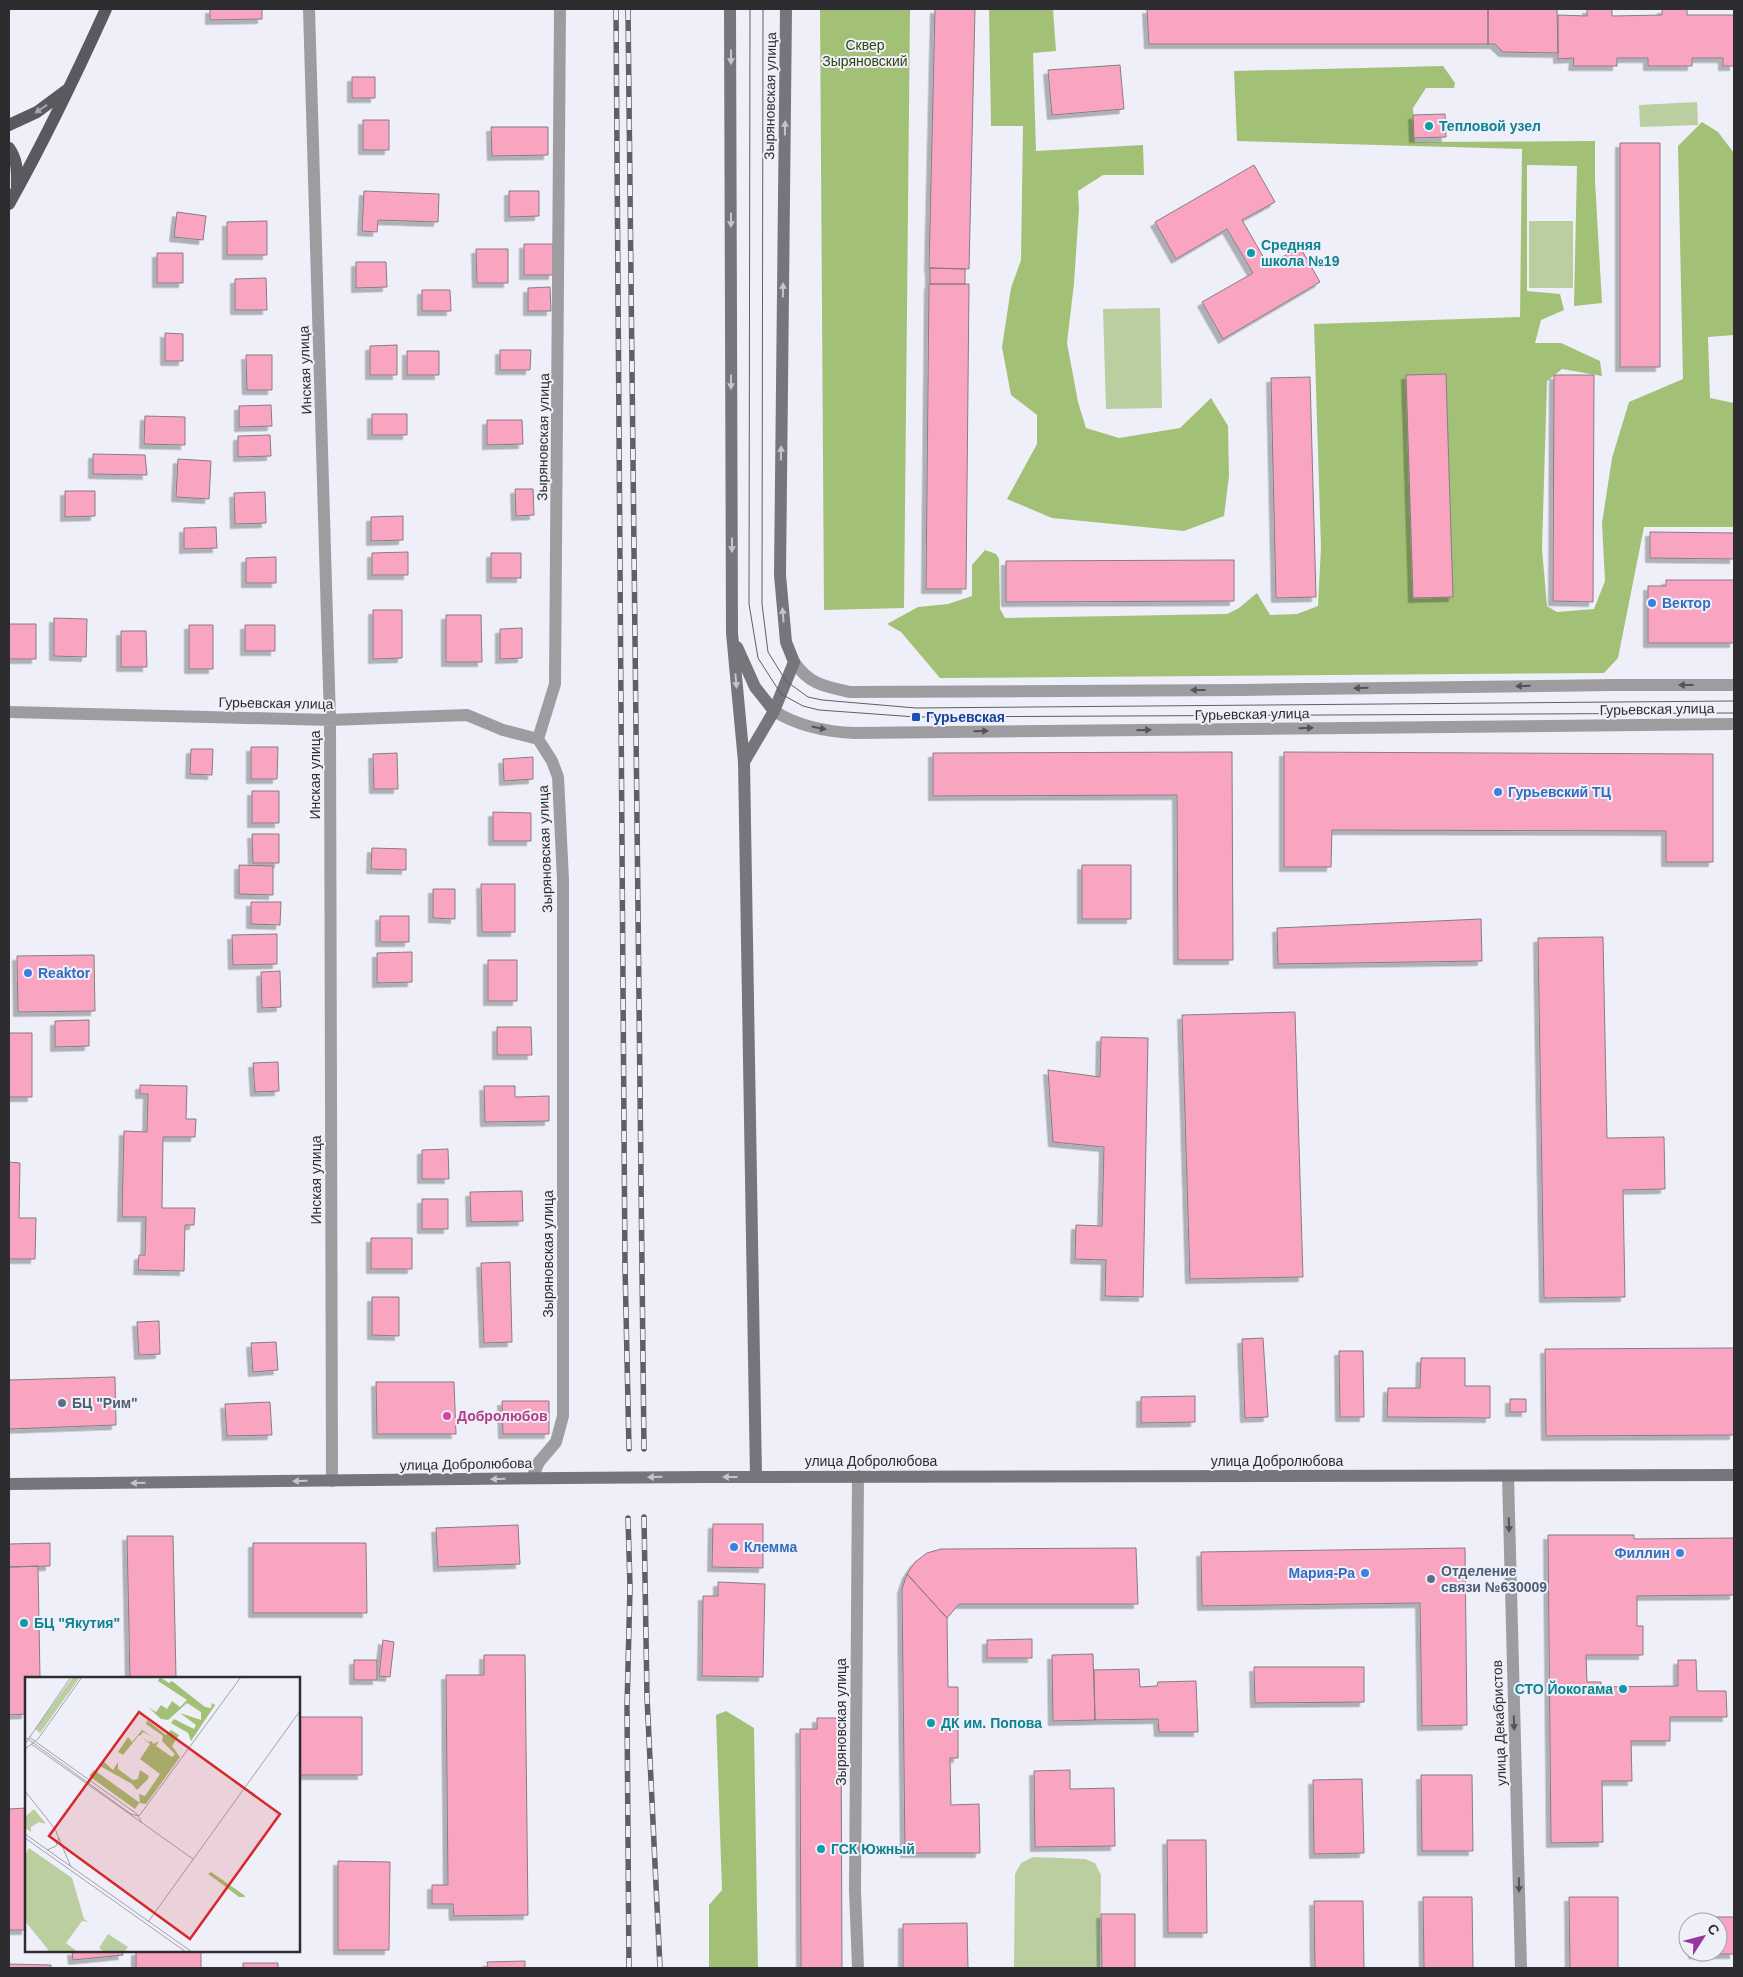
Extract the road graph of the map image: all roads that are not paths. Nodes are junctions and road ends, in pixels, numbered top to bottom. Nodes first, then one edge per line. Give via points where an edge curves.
1 (106, 9) edge
2 (309, 9) edge
3 (560, 9) edge
4 (730, 9) edge
5 (786, 9) edge
6 (70, 88) junction
7 (9, 125) edge
8 (9, 148) edge
9 (17, 189) junction
10 (9, 204) edge
11 (732, 632) junction
12 (794, 662) junction
13 (1734, 685) edge
14 (774, 711) junction
15 (9, 712) edge
16 (330, 720) junction
17 (1734, 724) edge
18 (538, 739) junction
19 (744, 762) junction
20 (1734, 1475) edge
21 (858, 1476) junction
22 (1508, 1476) junction
23 (756, 1477) junction
24 (532, 1478) junction
25 (332, 1481) junction
26 (9, 1484) edge
27 (858, 1968) edge
28 (1521, 1968) edge

1 - 6 main road
2 - 16 street, Инская улица
3 - 18 street, Зыряновская улица via 555,684
4 -> 11 main road
12 -> 5 main road, Зыряновская улица via 786,642 780,575
6 -> 7 main road via 37,112
6 - 9 main road
8 - 9 main road via 18,169
9 - 10 main road
11 - 14 main road via 755,686
11 -> 19 main road
13 -> 12 street, Гурьевская улица via 850,692 815,682 803,675
12 - 14 main road
14 -> 17 street, Гурьевская улица via 786,719 839,732
14 - 19 main road
15 - 16 street, Гурьевская улица
16 - 18 street, Гурьевская улица via 467,715 503,730
16 - 25 street, Инская улица
18 - 24 street, Зыряновская улица via 558,777 563,880 562,1416 556,1442 539,1462
19 - 23 main road
20 - 22 main road, улица Добролюбова
21 - 22 main road, улица Добролюбова
21 - 23 main road, улица Добролюбова
21 - 27 street, Зыряновская улица
22 -> 28 street, улица Декабристов
23 -> 24 main road, улица Добролюбова, bridge
24 -> 25 main road, улица Добролюбова
25 -> 26 main road, улица Добролюбова

